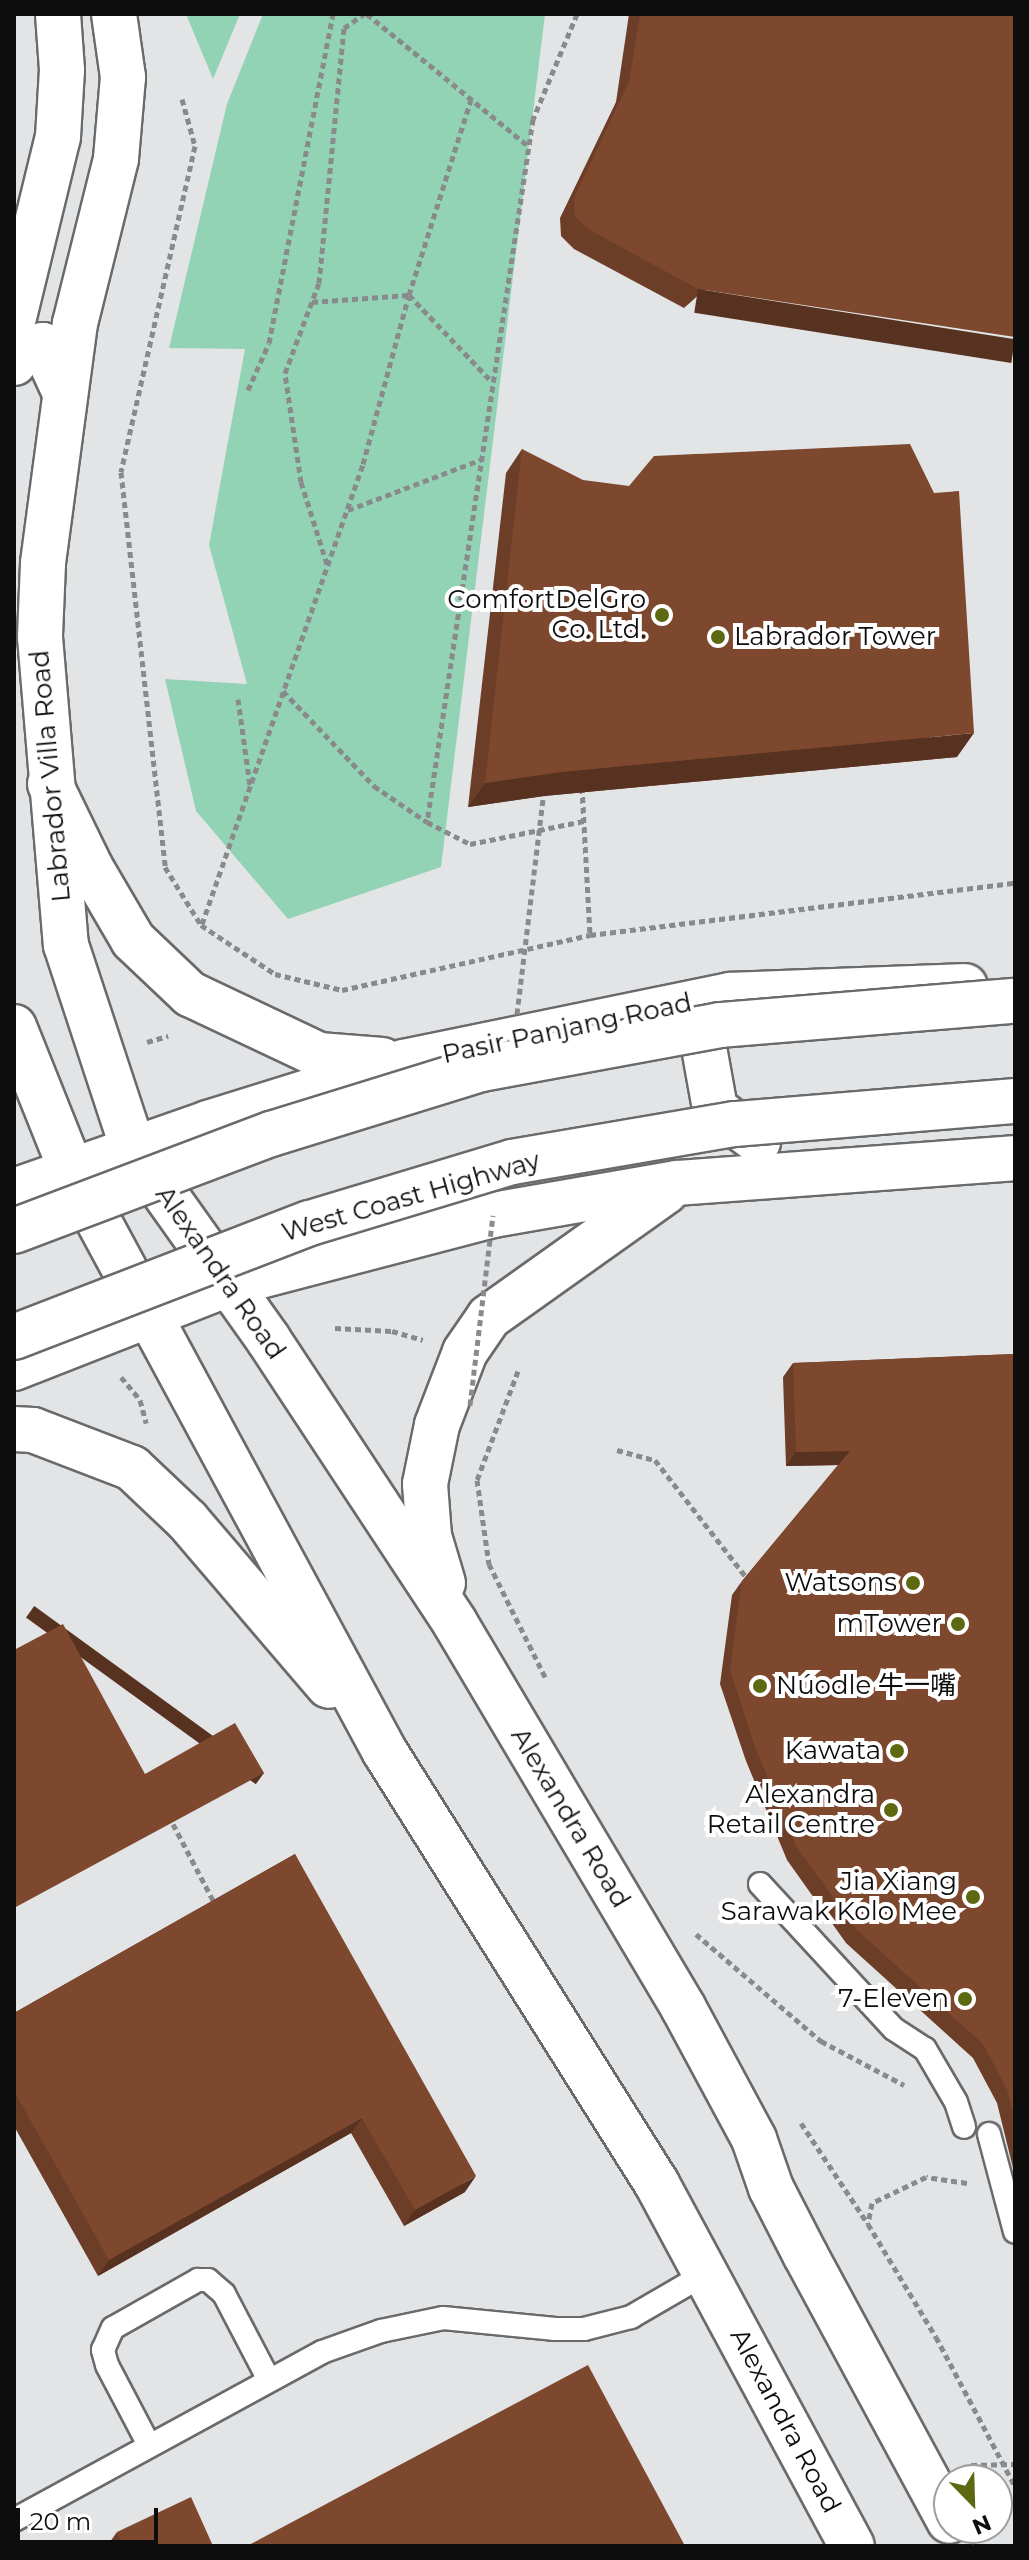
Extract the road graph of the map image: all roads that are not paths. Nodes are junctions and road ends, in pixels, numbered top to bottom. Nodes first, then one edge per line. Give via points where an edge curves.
1 (58, 14) edge
2 (114, 14) edge
3 (14, 317) edge
4 (14, 363) edge
5 (65, 393) junction
6 (50, 784) junction
7 (1015, 984) edge
8 (1015, 1001) edge
9 (696, 1003) junction
10 (14, 1027) edge
11 (404, 1062) junction
12 (1015, 1101) edge
13 (133, 1149) junction
14 (1015, 1158) edge
15 (799, 1171) junction
16 (72, 1172) junction
17 (677, 1183) junction
18 (14, 1191) edge
19 (14, 1231) edge
20 (226, 1285) junction
21 (148, 1316) junction
22 (14, 1337) edge
23 (14, 1368) edge
24 (14, 1429) edge
25 (455, 1623) junction
26 (385, 1752) junction
27 (760, 1884) dead end
28 (1015, 2232) edge
29 (707, 2273) junction
30 (268, 2378) junction
31 (149, 2445) junction
32 (933, 2491) edge
33 (14, 2520) edge
34 (852, 2546) edge

1 - 3 main road via 58,137
2 - 5 main road, Labrador Villa Road via 123,77 116,159 75,323
4 - 5 main road via 22,349 43,345
5 - 6 main road, Labrador Villa Road via 43,564 40,637
6 - 11 main road via 133,940 190,994 319,1055
6 - 13 main road, Labrador Villa Road via 66,945
7 - 9 main road, Pasir Panjang Road via 730,995
8 - 19 main road, bridge via 720,1025 481,1069 271,1134
9 - 11 main road, Pasir Panjang Road
9 - 15 main road via 715,1109
10 - 16 main road
11 - 13 main road, Pasir Panjang Road
12 - 22 main road, West Coast Highway, bridge via 735,1124 512,1162 310,1223
13 - 16 main road, Pasir Panjang Road
13 - 20 main road, Alexandra Road
14 - 15 main road
15 - 17 main road
16 - 18 main road, Pasir Panjang Road
16 - 21 main road, Alexandra Road
17 - 20 main road via 493,1215
17 - 25 main road via 489,1317 465,1352 437,1425 425,1484 429,1536
20 - 21 main road
20 - 25 main road, Alexandra Road via 268,1339
21 - 23 main road
21 - 26 main road, Alexandra Road
24 - 26 main road via 33,1430 132,1468 187,1520
25 - 32 main road, Alexandra Road via 683,2007 754,2139 771,2188 806,2256
26 - 29 main road, Alexandra Road via 574,2047
27 - 28 lane via 833,1968 894,2029 925,2049 956,2102 956,2126 998,2137
29 - 30 lane via 631,2317 596,2326 555,2329 443,2318 381,2331
29 - 34 main road, Alexandra Road
30 - 31 lane
30 - 31 lane via 224,2294 208,2280 198,2280 113,2328 103,2350
31 - 33 lane

